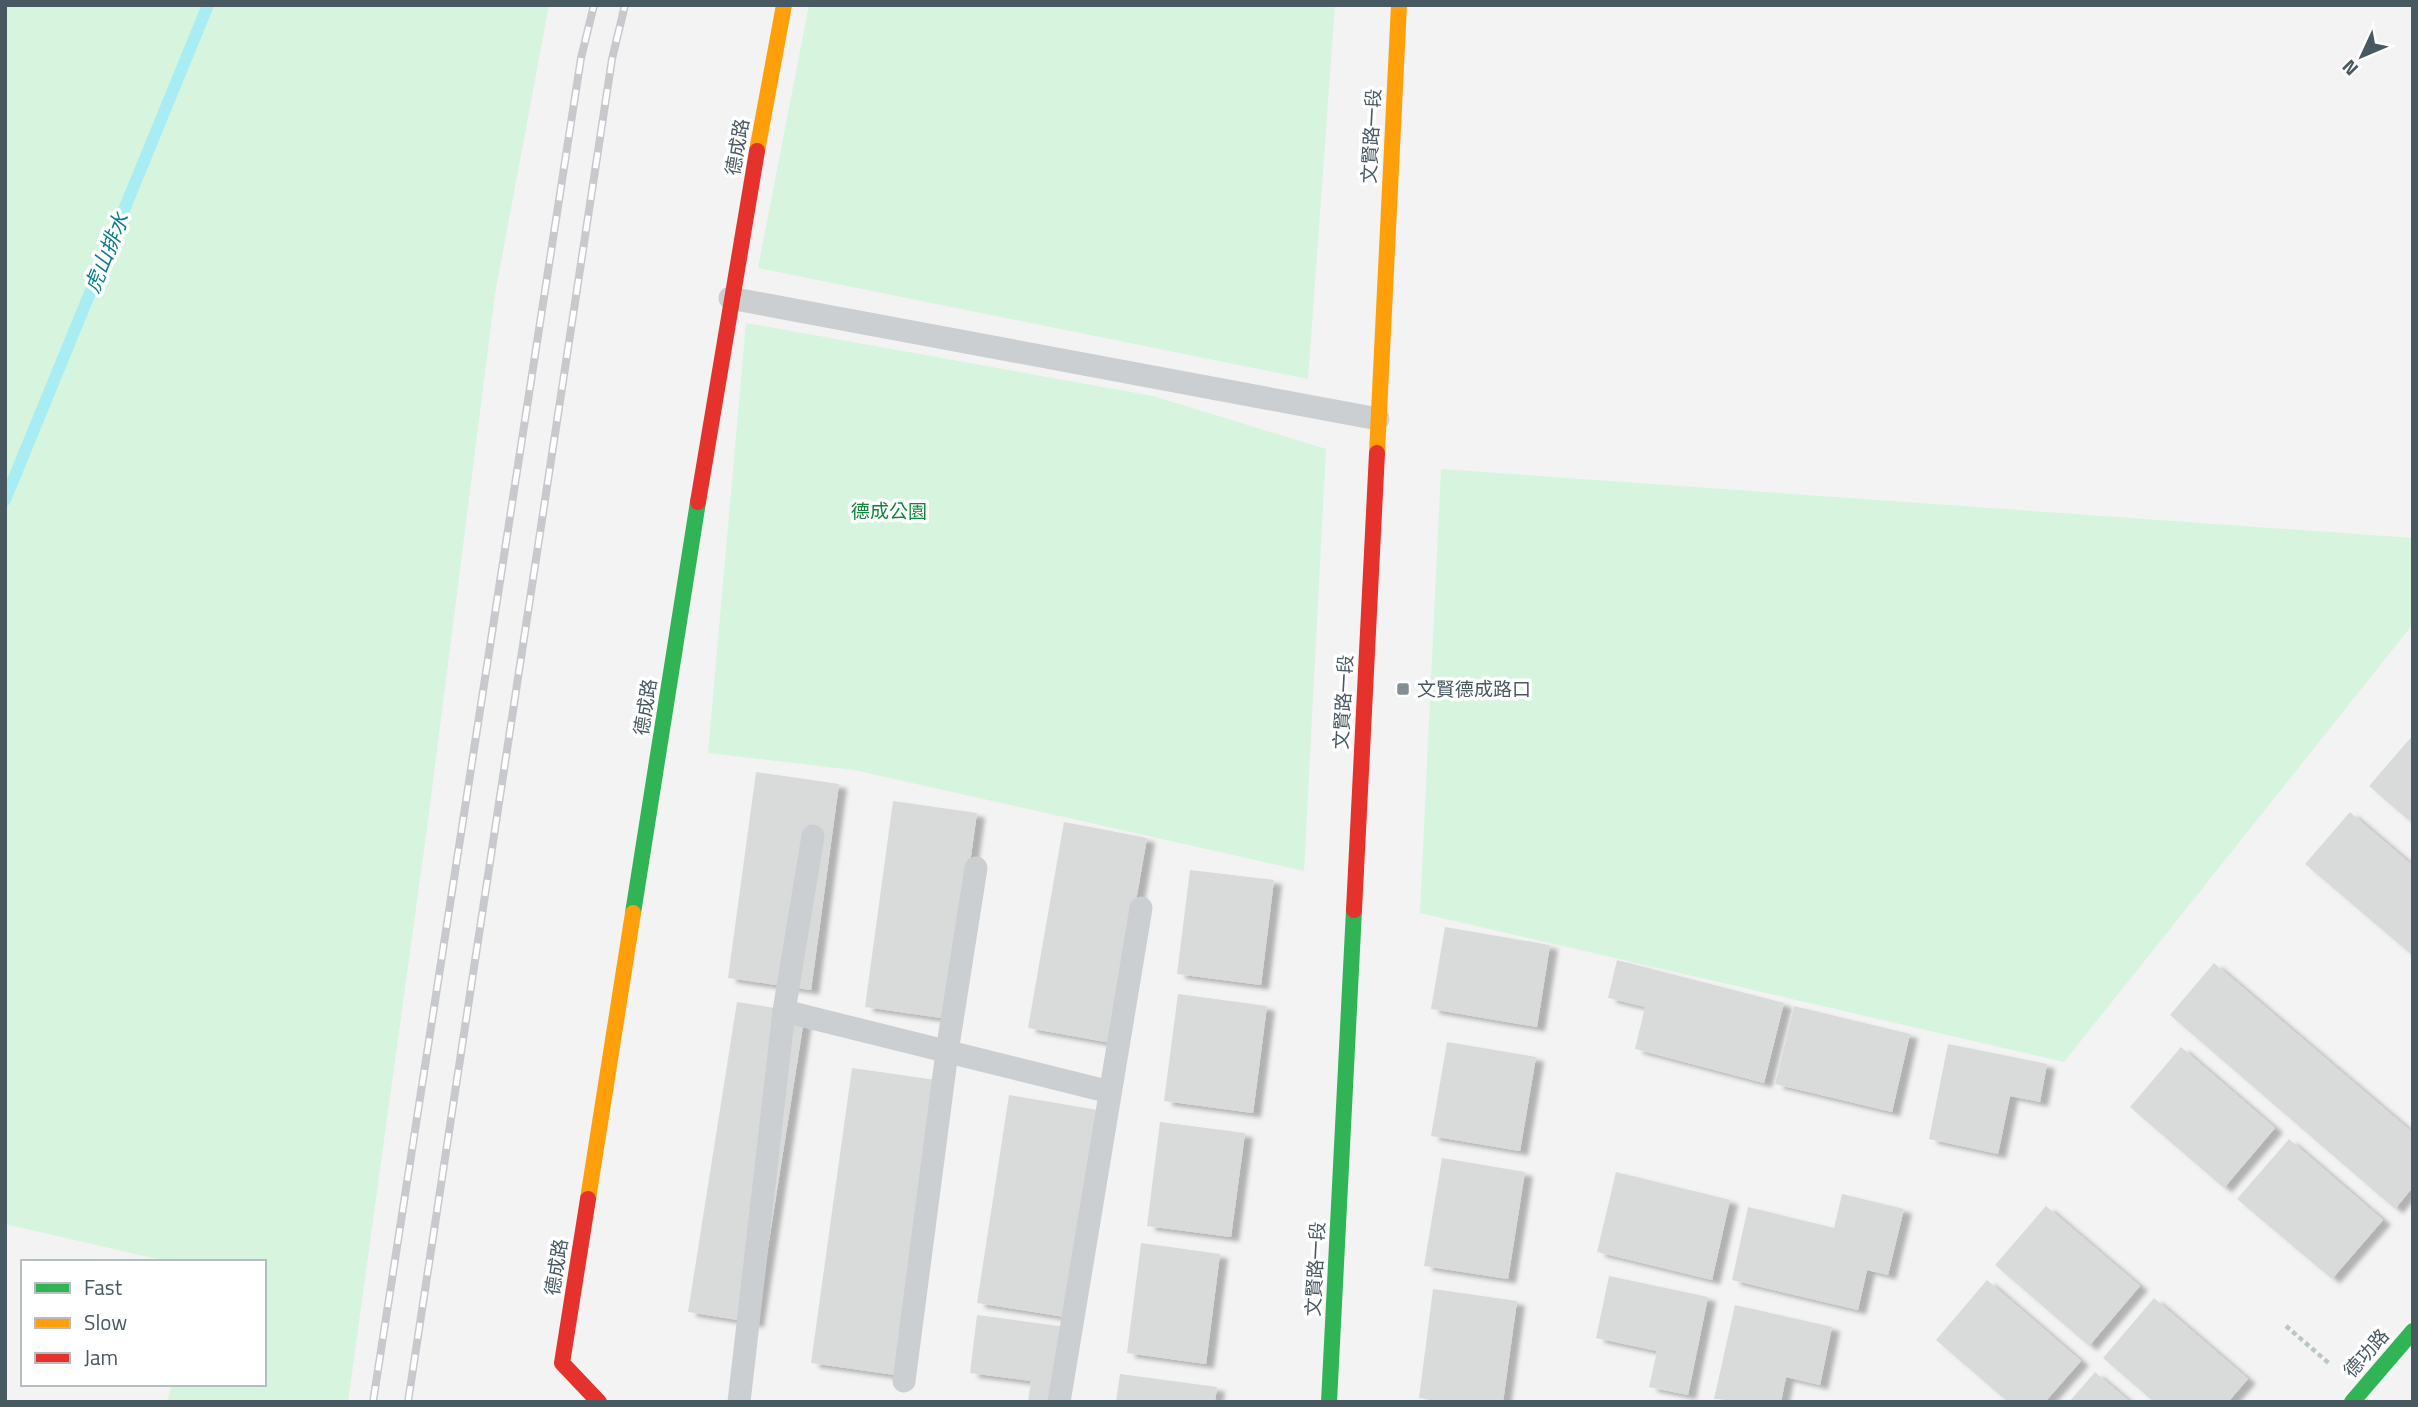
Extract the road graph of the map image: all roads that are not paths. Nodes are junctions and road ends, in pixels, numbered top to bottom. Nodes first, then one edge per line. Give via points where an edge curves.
1 (784, 5) edge
2 (1399, 5) edge
3 (730, 298) junction
4 (1378, 419) junction
5 (813, 836) dead end
6 (976, 868) dead end
7 (1141, 908) dead end
8 (784, 1012) junction
9 (947, 1052) junction
10 (1110, 1092) junction
11 (2413, 1331) edge
12 (904, 1381) dead end
13 (2357, 1396) edge
14 (599, 1402) edge
15 (739, 1402) edge
16 (1059, 1402) edge
17 (1329, 1402) edge

1 - 3 street, 德成路
2 - 4 street, 文賢路一段
3 - 4 lane
3 - 14 street, 德成路 via 562,1363
4 - 17 street, 文賢路一段
5 - 8 lane
6 - 9 lane
7 - 10 lane
8 - 9 lane
8 - 15 lane
9 - 10 lane
9 - 12 lane
10 - 16 lane
11 - 13 street, 德功路

